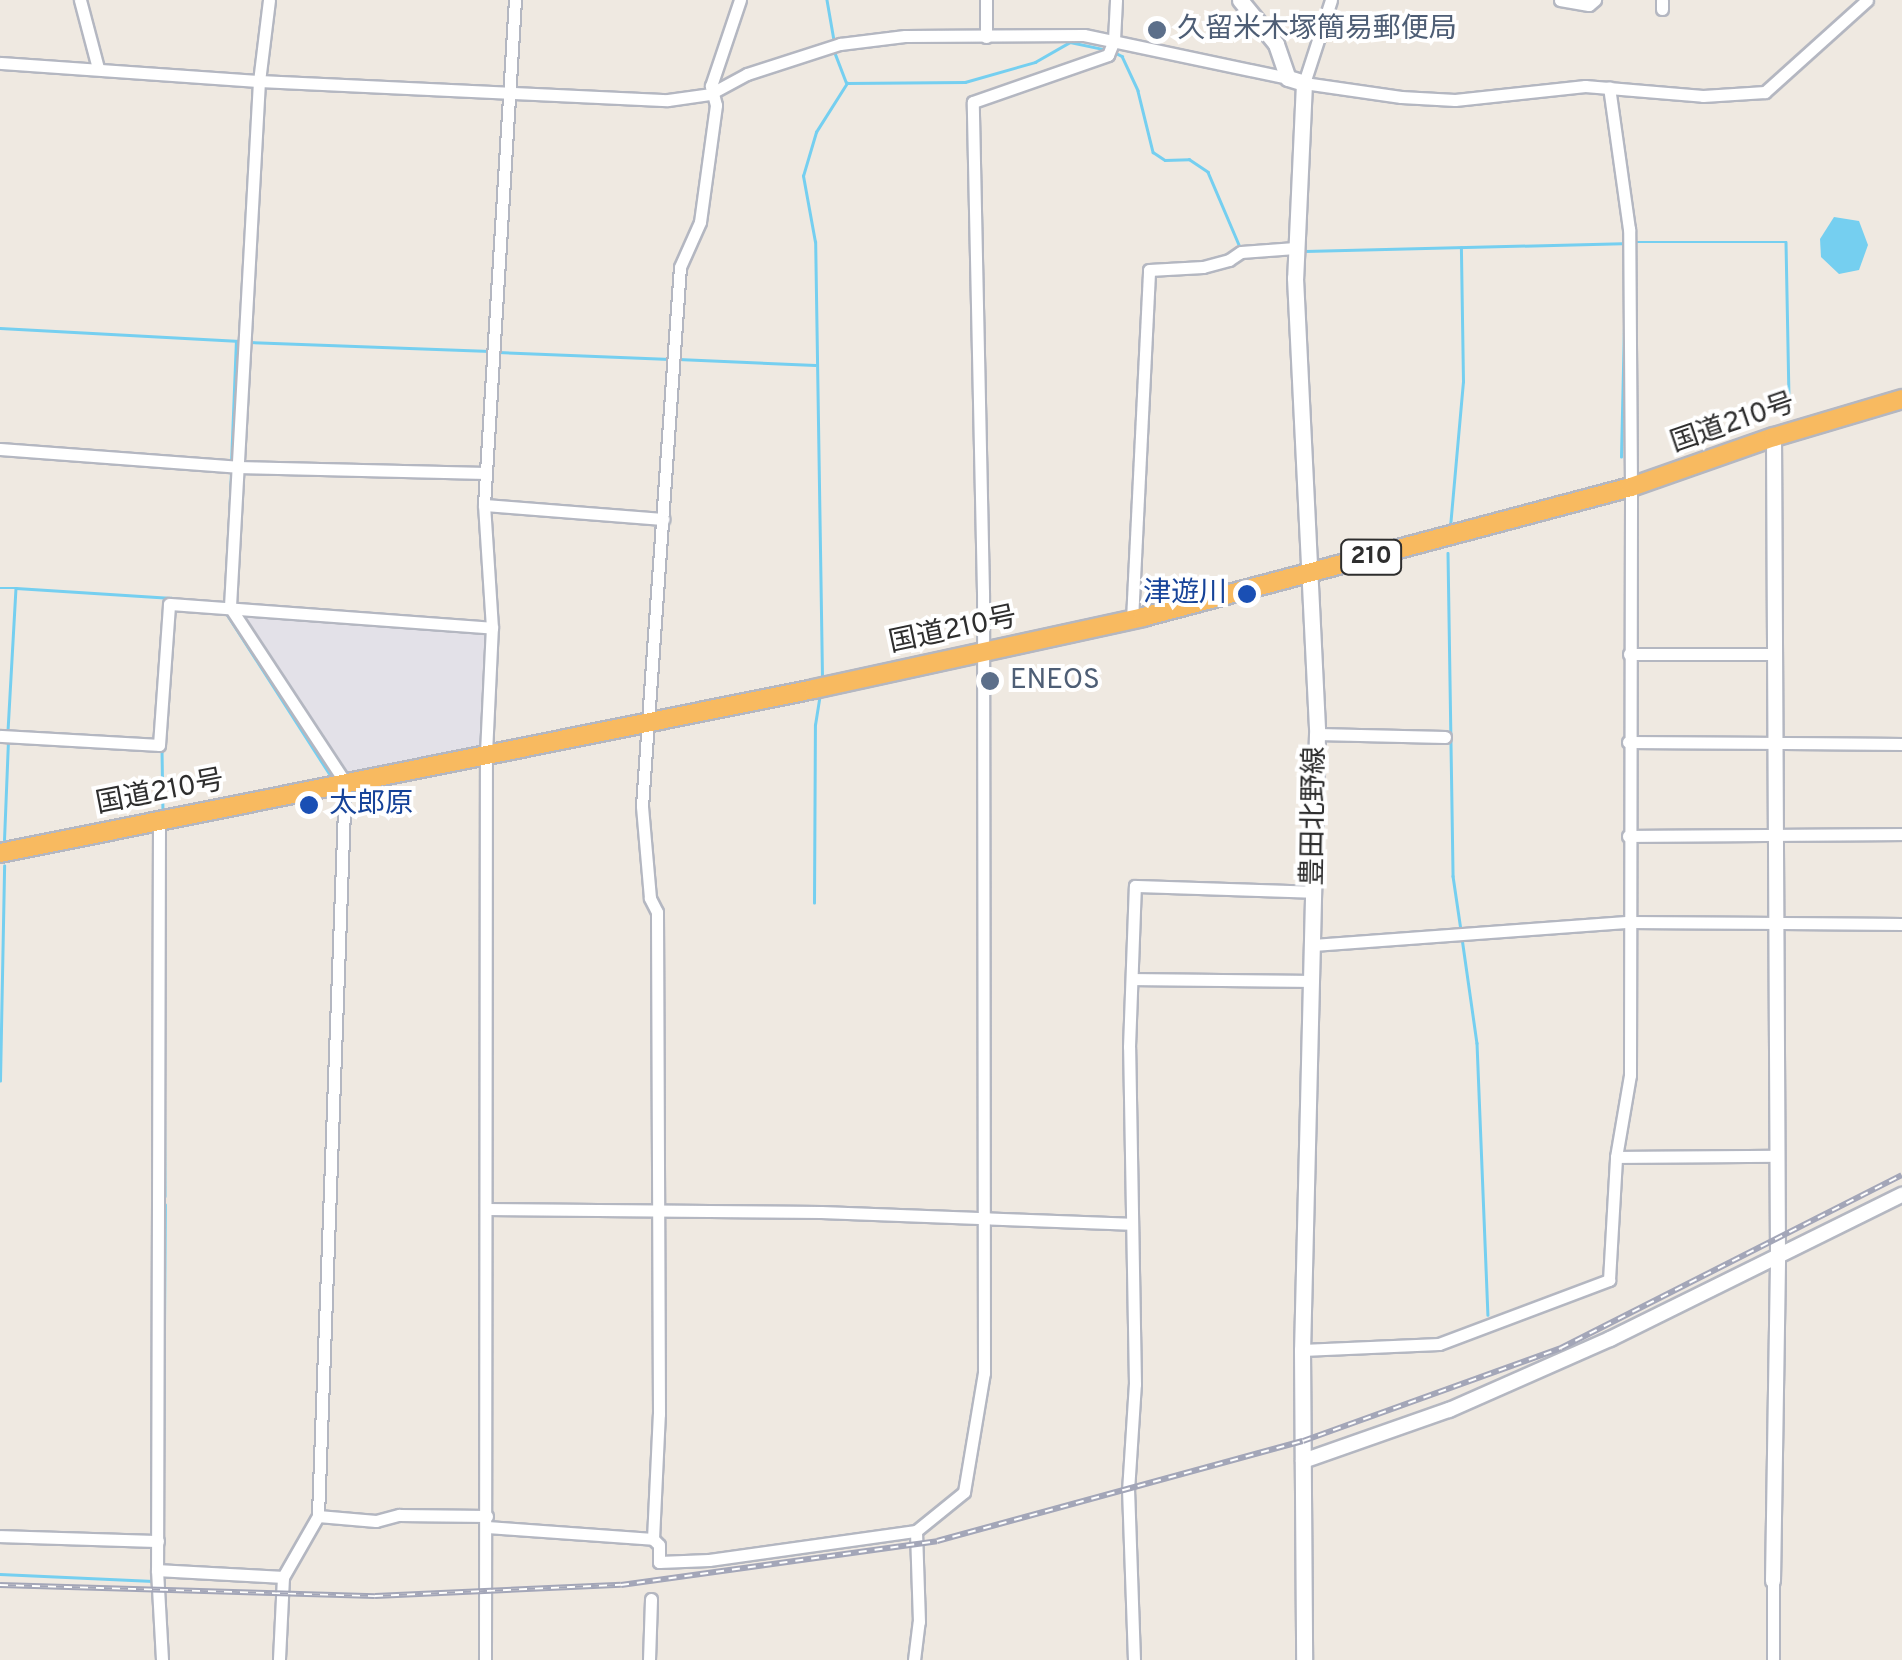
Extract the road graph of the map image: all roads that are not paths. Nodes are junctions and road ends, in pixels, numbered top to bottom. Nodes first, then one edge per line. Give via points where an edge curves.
1 (80, 0) edge
2 (269, 0) edge
3 (515, 0) edge
4 (740, 0) edge
5 (986, 0) edge
6 (1116, 0) edge
7 (1240, 0) edge
8 (1330, 0) edge
9 (1560, 0) edge
10 (1595, 0) edge
11 (1867, 0) edge
12 (986, 37) junction
13 (1114, 40) junction
14 (0, 63) edge
15 (98, 68) junction
16 (1296, 80) junction
17 (259, 81) junction
18 (1610, 87) junction
19 (510, 92) junction
20 (710, 94) junction
21 (1296, 248) junction
22 (1902, 399) edge
23 (1774, 437) junction
24 (0, 450) edge
25 (237, 467) junction
26 (486, 473) junction
27 (1631, 488) junction
28 (484, 505) junction
29 (663, 519) junction
30 (1313, 573) junction
31 (230, 607) junction
32 (1132, 620) junction
33 (492, 628) junction
34 (983, 653) junction
35 (1629, 654) junction
36 (1775, 654) junction
37 (649, 720) junction
38 (1317, 734) junction
39 (0, 736) edge
40 (1446, 737) dead end
41 (1776, 741) junction
42 (1628, 742) junction
43 (1902, 744) edge
44 (486, 753) junction
45 (345, 782) junction
46 (159, 822) junction
47 (1902, 834) edge
48 (1775, 835) junction
49 (1628, 836) junction
50 (0, 852) edge
51 (1314, 892) junction
52 (1629, 922) junction
53 (1775, 922) junction
54 (1902, 924) edge
55 (1313, 945) junction
56 (1133, 979) junction
57 (1310, 981) junction
58 (1776, 1156) junction
59 (1616, 1157) junction
60 (1902, 1196) edge
61 (486, 1209) junction
62 (658, 1210) junction
63 (983, 1220) junction
64 (1130, 1224) junction
65 (1778, 1255) junction
66 (1302, 1350) junction
67 (1302, 1461) junction
68 (318, 1516) junction
69 (487, 1521) junction
70 (916, 1531) junction
71 (0, 1536) edge
72 (653, 1540) junction
73 (158, 1542) junction
74 (157, 1570) junction
75 (282, 1577) junction
76 (1773, 1581) joint
77 (651, 1599) dead end
78 (162, 1660) edge
79 (278, 1660) edge
80 (485, 1660) edge
81 (649, 1660) edge
82 (914, 1660) edge
83 (1134, 1660) edge
84 (1304, 1660) edge
85 (1772, 1660) edge

1 - 15 street
2 - 17 street
3 - 19 street
4 - 20 street
5 - 12 street
6 - 13 street
7 - 16 main road, 豊田北野線
8 - 16 street
9 - 10 street
11 - 18 street via 1765,92 1703,96
12 - 13 street
12 - 20 street via 840,44 746,74
13 - 16 street
13 - 34 street via 1108,54 974,102
14 - 15 street
15 - 17 street
16 - 18 street via 1456,100
16 - 21 main road, 豊田北野線
17 - 19 street
17 - 25 street
18 - 27 street via 1630,229
19 - 20 street via 668,100
19 - 26 street
20 - 29 street via 716,105 700,222 680,268
21 - 30 main road, 豊田北野線 via 1299,411
21 - 32 street via 1240,252 1203,267 1149,270
22 - 23 highway, 国道210号 / 210
23 - 27 highway, 国道210号 / 210
23 - 36 street
24 - 25 street
25 - 26 street
25 - 31 street
26 - 28 street
27 - 30 highway, 国道210号 / 210
27 - 35 street
28 - 29 street
28 - 33 street
29 - 37 street
30 - 32 highway, 国道210号 / 210
30 - 38 main road, 豊田北野線
31 - 33 street
31 - 39 street via 168,604 159,744
31 - 45 street
32 - 34 highway, 国道210号 / 210
33 - 44 street
34 - 37 highway, 国道210号 / 210
34 - 63 street
35 - 36 street
35 - 42 street
36 - 41 street
37 - 44 highway, 国道210号 / 210
37 - 62 street via 642,806 657,912
38 - 40 street
38 - 51 main road, 豊田北野線
41 - 42 street
41 - 43 street
41 - 48 street
42 - 49 street
44 - 45 highway, 国道210号 / 210
44 - 61 street
45 - 46 highway, 国道210号 / 210
45 - 68 street
46 - 50 highway, 国道210号 / 210
46 - 73 street
47 - 48 street
48 - 49 street
48 - 53 street
49 - 52 street
51 - 55 main road, 豊田北野線
51 - 56 street via 1135,886
52 - 53 street
52 - 55 street
52 - 59 street via 1630,1075
53 - 54 street
53 - 58 street
55 - 57 main road, 豊田北野線
56 - 57 street
56 - 64 street
57 - 66 main road, 豊田北野線
58 - 59 street
58 - 65 street
59 - 66 street via 1609,1280 1439,1344
60 - 65 street
61 - 62 street
61 - 69 street
62 - 63 street
62 - 72 street
63 - 64 street
63 - 70 street via 984,1373 964,1492
64 - 83 street
65 - 67 street via 1610,1340 1449,1410
65 - 76 street
66 - 67 main road, 豊田北野線
67 - 84 main road, 豊田北野線
68 - 69 street
68 - 75 street
69 - 72 street
69 - 80 street
70 - 72 street via 659,1562 660,1544
70 - 82 street
71 - 73 street
73 - 74 street
74 - 75 street
74 - 78 street
75 - 79 street
76 - 85 street
77 - 81 street

